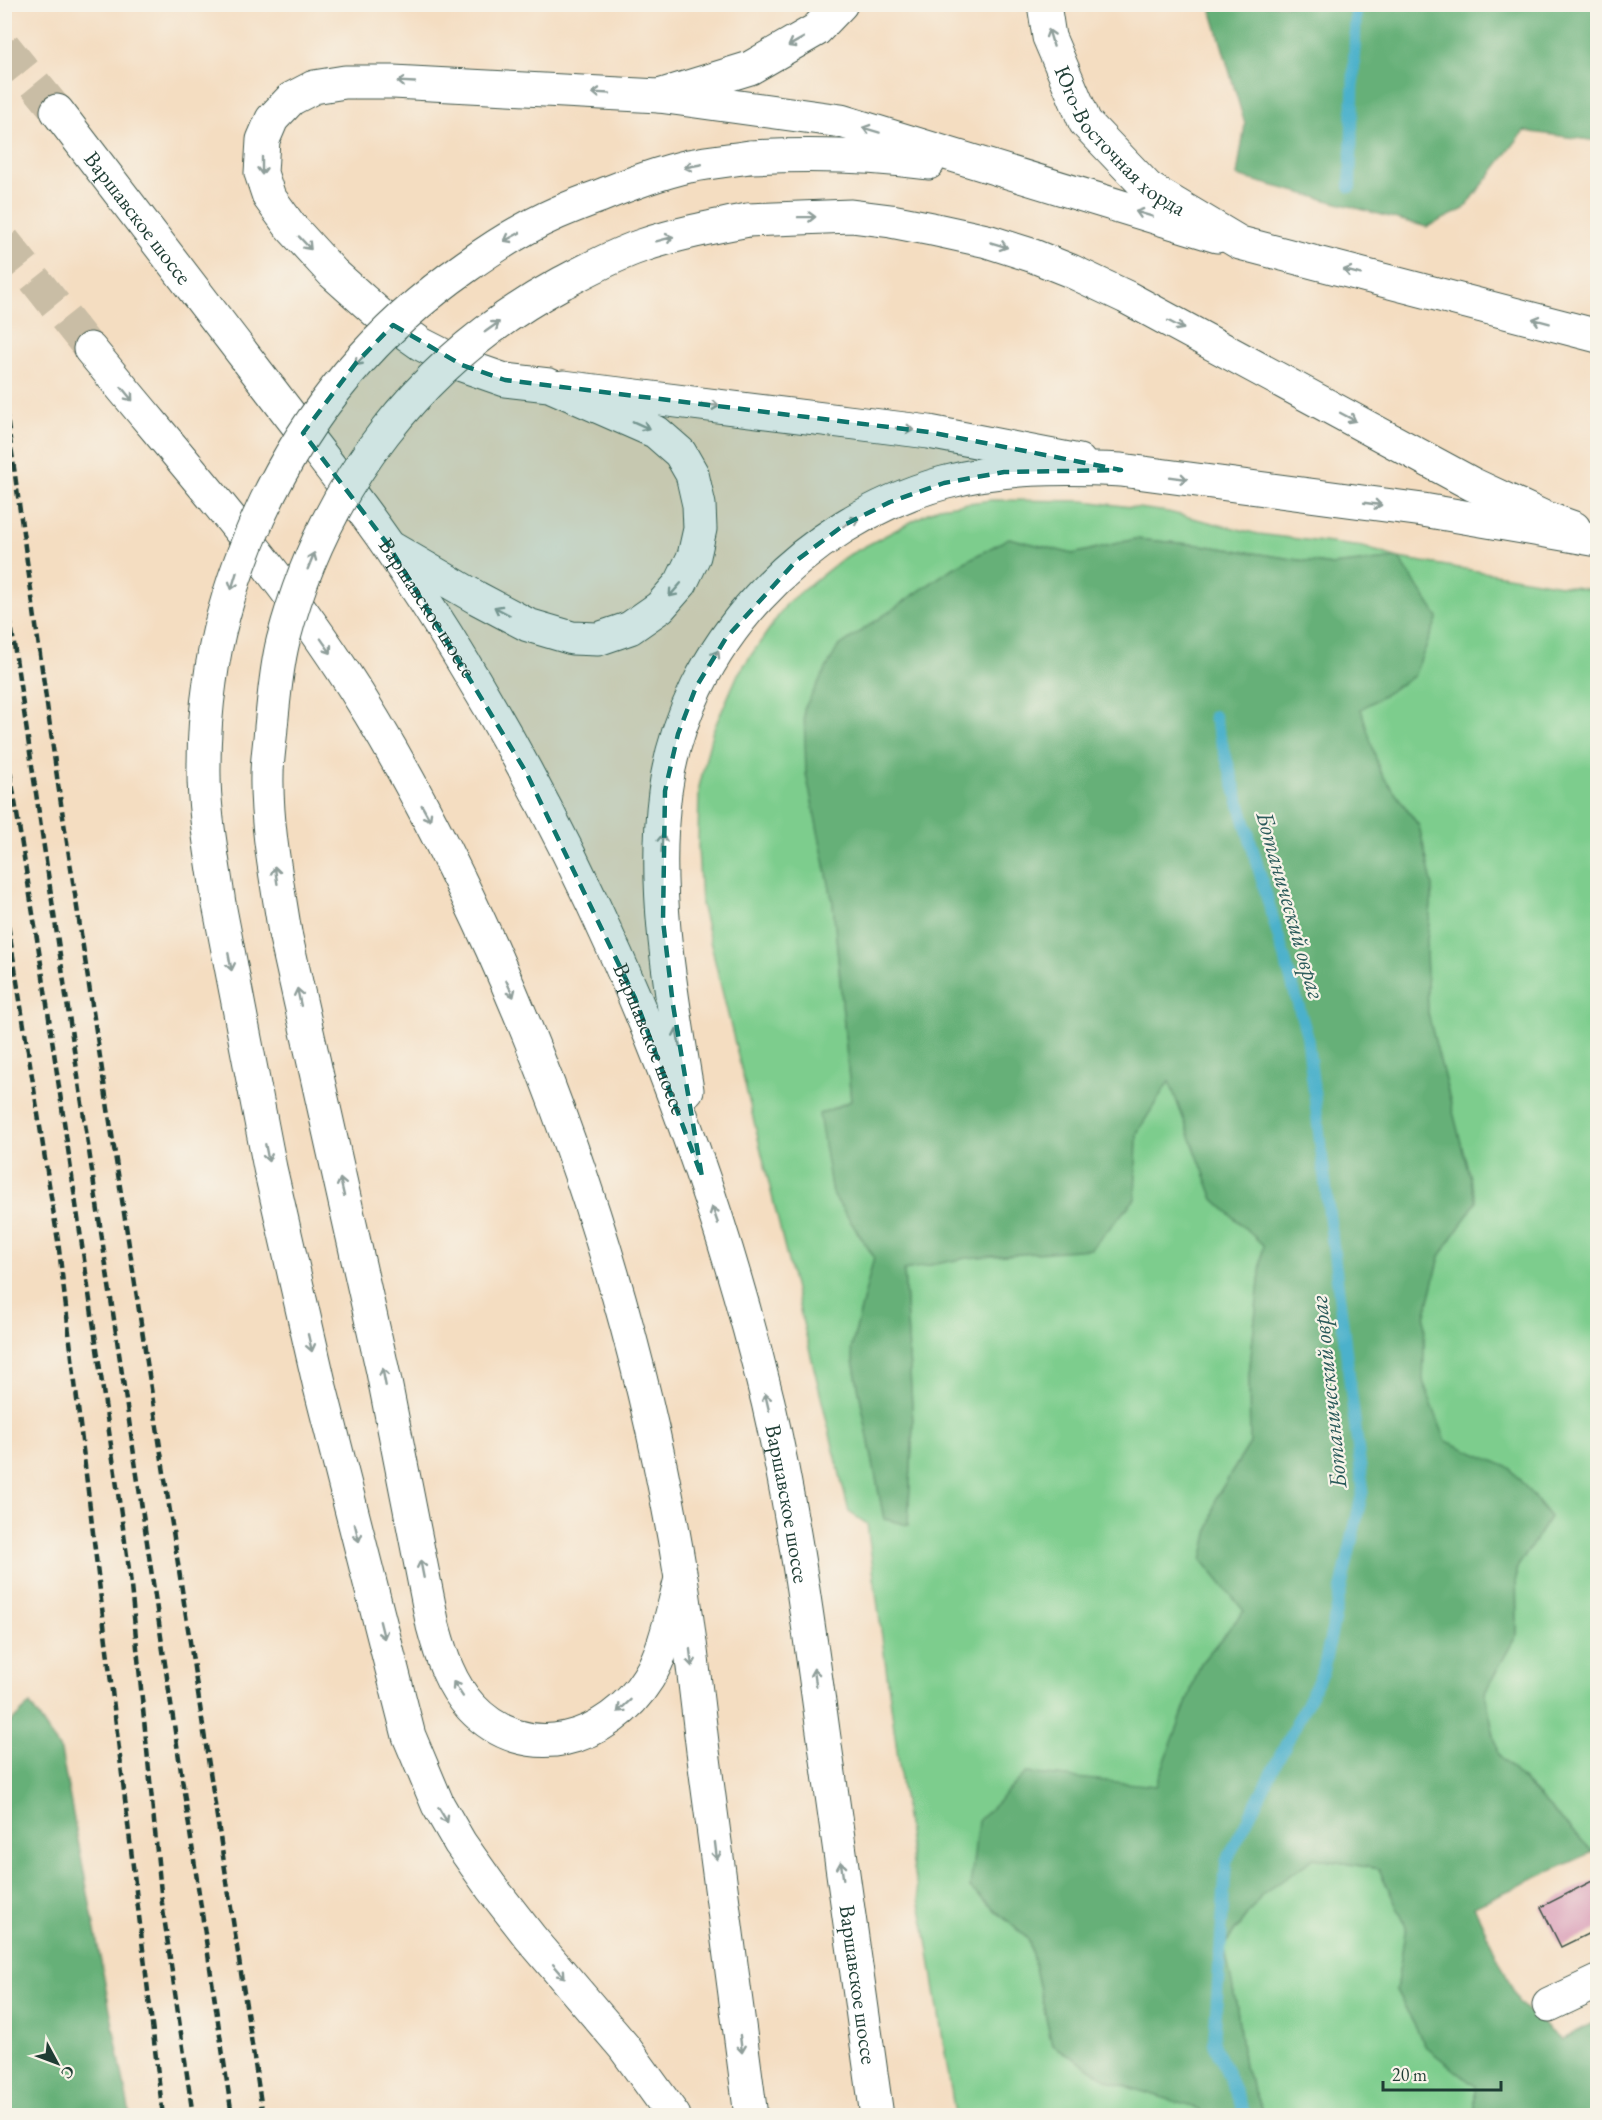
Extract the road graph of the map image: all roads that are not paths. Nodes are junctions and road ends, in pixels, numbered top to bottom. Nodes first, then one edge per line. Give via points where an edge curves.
1 (841, 4) edge
2 (1044, 4) edge
3 (659, 96) junction
4 (57, 111) tunnel mouth
5 (1027, 178) junction
6 (1240, 243) junction
7 (1598, 336) edge
8 (90, 349) tunnel mouth
9 (549, 385) junction
10 (1121, 470) junction
11 (1598, 538) edge
12 (389, 546) junction
13 (702, 1177) junction
14 (681, 1579) junction
15 (1598, 1982) edge
16 (1549, 2005) dead end
17 (674, 2115) edge
18 (751, 2115) edge
19 (877, 2115) edge

1 -> 3 main road via 816,30 750,68
6 -> 2 main road, Юго-Восточная хорда via 1148,188 1085,122 1049,37
5 -> 3 main road via 841,121
3 -> 9 main road via 345,82 315,87 291,99 272,119 263,140 261,173 269,197 333,273 380,315 421,344 462,365 505,380
4 - 12 main road, Варшавское шоссе
6 -> 5 main road
5 -> 17 main road, bridge via 895,159 797,154 750,157 688,166 623,187 555,213 498,244 395,322 324,403 292,450 264,504 238,566 220,626 210,682 204,766 219,904 270,1168 317,1375 409,1736 438,1805 460,1843 530,1937 624,2047
7 -> 6 main road
8 -> 14 main road via 282,582 341,668 432,823 476,913 561,1117 626,1315
9 -> 10 main road via 929,432
9 -> 12 main road via 656,432 680,453 692,474 700,529 694,556 681,584 660,607 630,628 598,639 572,639 528,625
10 -> 11 main road via 1423,510
13 -> 10 main road via 673,1005 663,921 661,856 665,791 678,734 696,687 733,629 760,596 797,560 844,525 890,502 944,483 1004,472
14 -> 11 main road, bridge via 660,1656 634,1696 595,1728 552,1742 505,1733 470,1706 444,1665 433,1626 383,1372 285,933 271,848 267,775 274,691 283,642 300,587 322,532 348,484 406,405 440,369 532,299 639,246 748,220 851,216 987,241 1071,271 1472,484
12 - 13 main road, Варшавское шоссе via 526,772 577,873 669,1080
19 -> 13 main road, Варшавское шоссе via 792,1524 741,1301
14 -> 18 main road
15 - 16 main road

